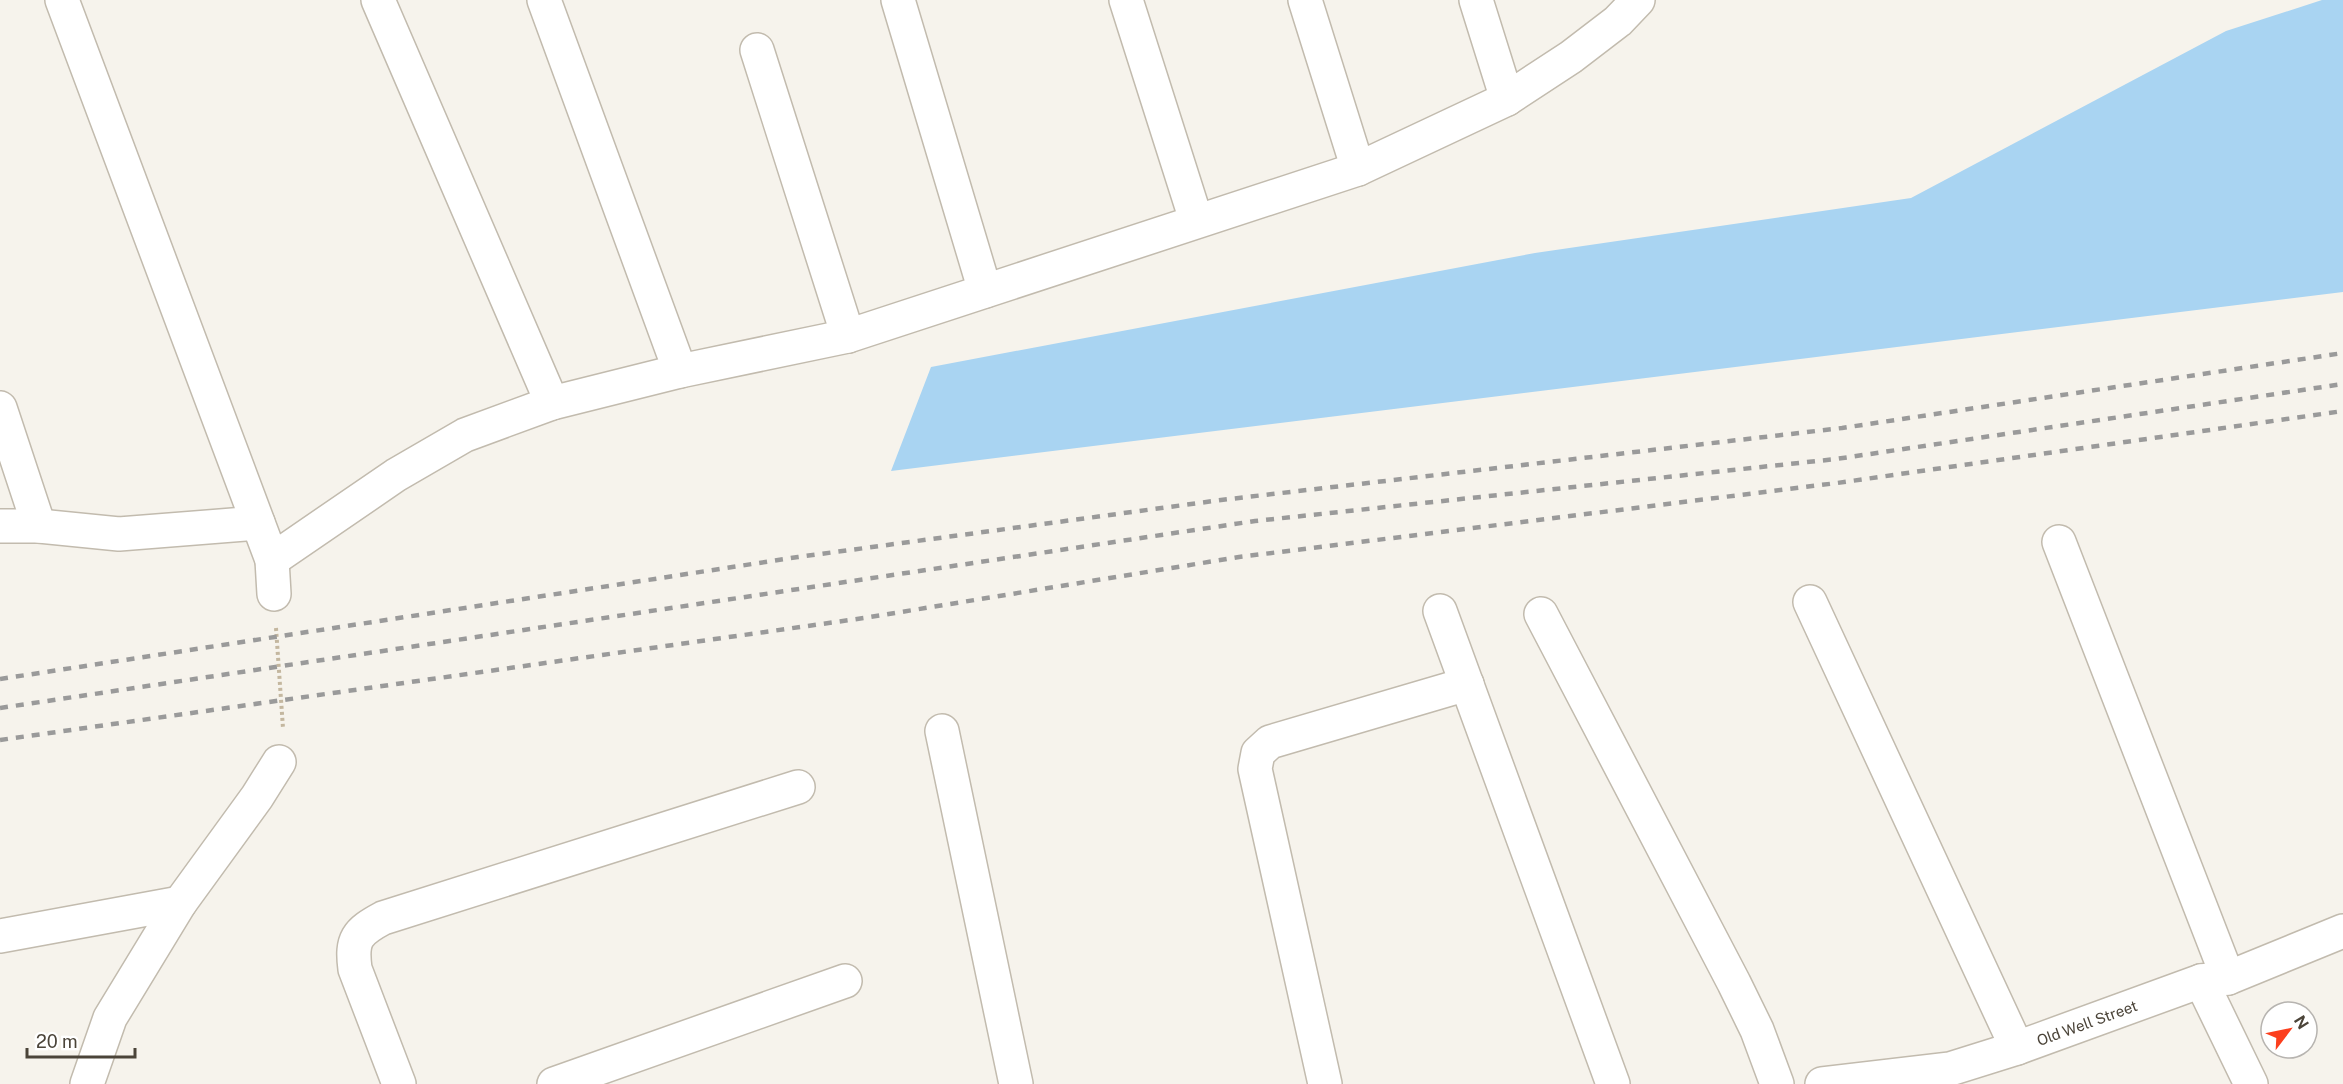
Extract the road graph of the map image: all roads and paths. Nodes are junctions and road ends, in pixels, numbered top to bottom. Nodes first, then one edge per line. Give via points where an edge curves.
1 (62, 0) edge
2 (378, 0) edge
3 (544, 0) edge
4 (898, 0) edge
5 (1126, 0) edge
6 (1305, 0) edge
7 (1476, 0) edge
8 (1638, 0) edge
9 (757, 50) dead end
10 (1507, 99) junction
11 (1358, 169) junction
12 (1196, 220) junction
13 (985, 291) junction
14 (848, 336) junction
15 (680, 371) junction
16 (552, 403) junction
17 (0, 408) edge
18 (258, 523) junction
19 (0, 526) edge
20 (39, 526) junction
21 (2060, 542) dead end
22 (272, 560) junction
23 (274, 594) joint
24 (1810, 602) dead end
25 (1440, 611) dead end
26 (1541, 614) dead end
27 (1467, 684) junction
28 (942, 731) dead end
29 (279, 762) joint
30 (798, 787) dead end
31 (180, 903) junction
32 (2343, 931) edge
33 (0, 936) edge
34 (2214, 980) junction
35 (845, 981) dead end
36 (2017, 1048) junction
37 (1953, 1076) edge
38 (87, 1084) edge
39 (399, 1084) edge
40 (554, 1084) edge
41 (1016, 1084) edge
42 (1325, 1084) edge
43 (1613, 1084) edge
44 (1777, 1084) edge
45 (1822, 1084) edge
46 (2251, 1084) edge

1 - 18 street
2 - 16 street
3 - 15 street
4 - 13 street
5 - 12 street
6 - 11 street
7 - 10 street
8 - 10 street via 1618,21 1571,57
9 - 14 street
10 - 11 street
11 - 12 street
12 - 13 street
13 - 14 street
14 - 15 street
15 - 16 street
16 - 22 street via 465,435 396,475
17 - 20 street
18 - 20 street via 119,534
18 - 22 street
19 - 20 street
21 - 34 street
22 - 23 street
23 - 29 path via 283,729
24 - 36 street
25 - 27 street
26 - 44 street via 1734,983
27 - 42 street via 1270,742 1258,753 1255,769
27 - 43 street
28 - 41 street
29 - 31 street
30 - 39 street via 368,926 357,936 353,950 356,969
31 - 33 street
31 - 38 street via 110,1018
32 - 34 street, Old Well Street
34 - 36 street, Old Well Street
34 - 46 street
35 - 40 street
36 - 37 street, Old Well Street
37 - 45 street, Old Well Street

